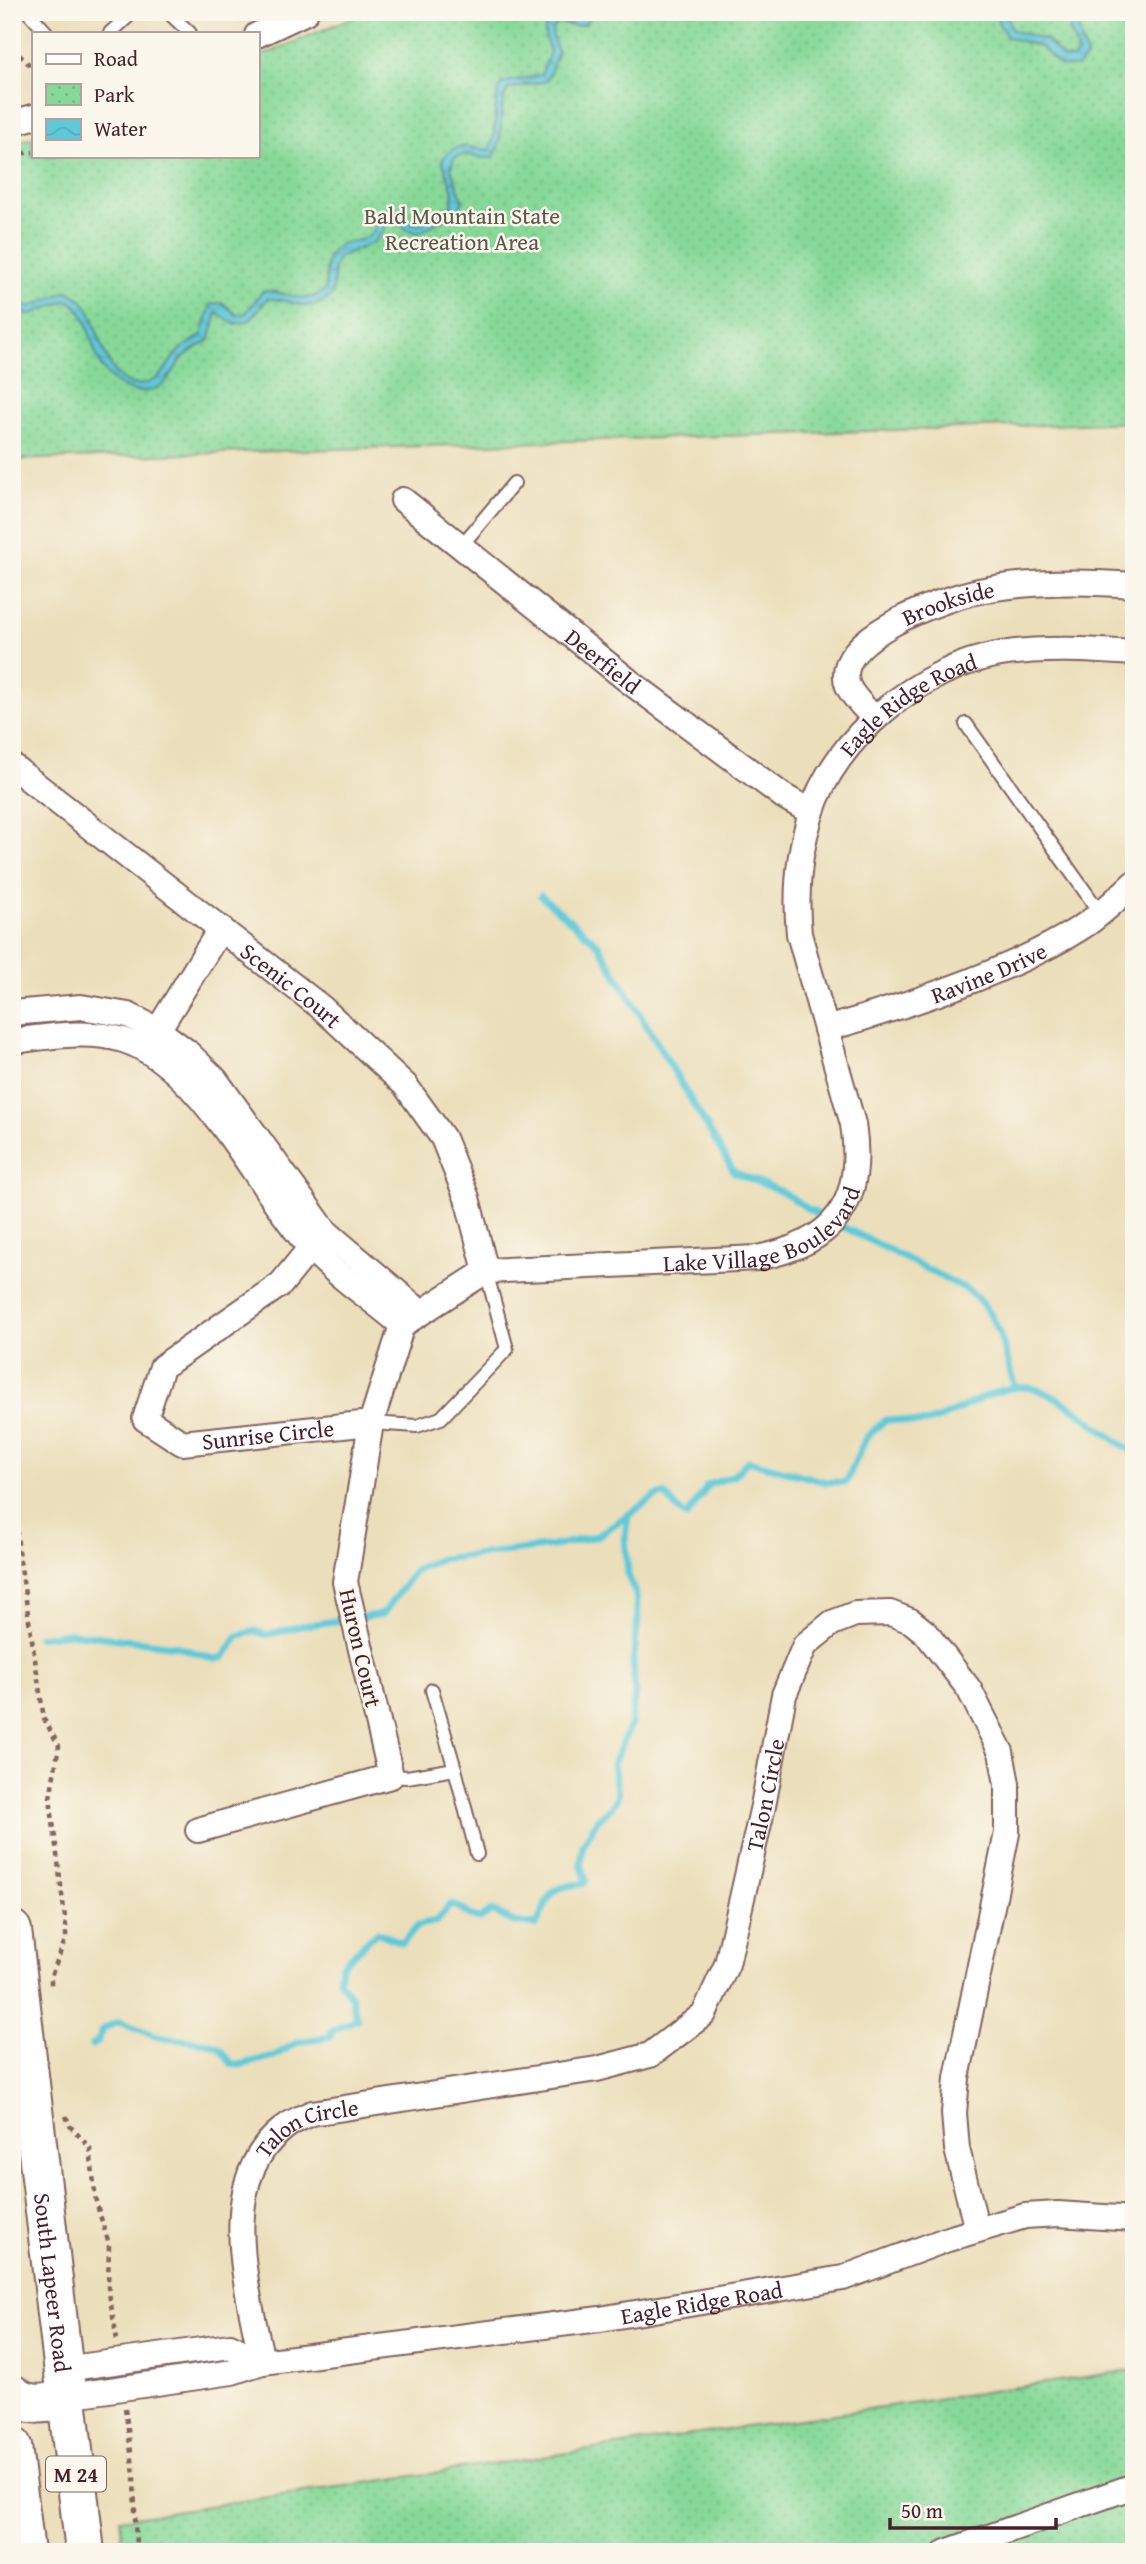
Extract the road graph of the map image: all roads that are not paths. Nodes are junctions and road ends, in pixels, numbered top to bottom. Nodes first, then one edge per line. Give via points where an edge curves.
1 (133, 12) edge
2 (168, 12) edge
3 (306, 12) edge
4 (33, 14) edge
5 (46, 32) edge
6 (111, 32) edge
7 (189, 32) edge
8 (259, 34) edge
9 (32, 117) edge
10 (12, 123) edge
11 (514, 483) dead end
12 (403, 500) dead end
13 (461, 546) junction
14 (1134, 585) edge
15 (1134, 653) edge
16 (875, 719) junction
17 (966, 724) dead end
18 (12, 766) edge
19 (811, 812) junction
20 (1134, 883) edge
21 (796, 901) joint
22 (1101, 914) junction
23 (221, 928) junction
24 (12, 1013) edge
25 (826, 1029) junction
26 (152, 1040) junction
27 (12, 1041) edge
28 (317, 1239) junction
29 (486, 1271) junction
30 (411, 1318) junction
31 (371, 1423) junction
32 (432, 1690) dead end
33 (455, 1769) junction
34 (391, 1776) junction
35 (198, 1830) dead end
36 (477, 1854) dead end
37 (12, 1930) edge
38 (1134, 2219) edge
39 (977, 2230) junction
40 (262, 2362) junction
41 (65, 2382) junction
42 (12, 2394) edge
43 (12, 2446) edge
44 (1134, 2486) edge
45 (25, 2552) edge
46 (85, 2552) edge
47 (946, 2552) edge

1 - 6 lane
2 - 7 lane
3 - 8 street
4 - 5 lane
9 - 10 street
11 - 13 lane
12 - 13 street, Deerfield
13 - 19 street, Deerfield via 631,682
14 - 16 street, Brookside via 1027,585 978,592 917,612 858,646 848,664 847,684
15 - 16 street, Eagle Ridge Road via 1000,654 944,670 907,690
16 - 19 street, Eagle Ridge Road via 821,788
17 - 22 lane
18 - 23 street, Scenic Court
19 - 21 street, Eagle Ridge Road via 800,855
20 - 22 street, Ravine Drive
21 - 25 street, Lake Village Boulevard via 799,934
22 - 25 street, Ravine Drive via 1023,959
23 - 26 street
23 - 29 street, Scenic Court via 321,1008 405,1085 443,1138 467,1198
24 - 26 street via 81,1007 128,1015
25 - 29 street, Lake Village Boulevard via 853,1124 856,1178 844,1210 818,1235 791,1251 757,1258
26 - 27 street via 74,1034
26 - 28 street
28 - 30 street
28 - 31 street, Sunrise Circle via 281,1284 162,1367 145,1419 182,1443
29 - 30 street, Lake Village Boulevard
29 - 31 lane via 507,1349 441,1418 417,1426
30 - 31 street, Huron Court
31 - 34 street, Huron Court via 345,1582
32 - 33 lane
33 - 34 lane
33 - 36 lane
34 - 35 street
37 - 41 main road, South Lapeer Road / M 24
38 - 39 street, Eagle Ridge Road via 1025,2216
39 - 40 street, Eagle Ridge Road via 843,2278 600,2319
39 - 40 street, Talon Circle via 957,2149 954,2113 957,2078 1007,1833 1007,1784 1001,1752 969,1689 926,1633 890,1613 855,1614 832,1623 805,1645 784,1695 727,1964 704,2014 650,2055 597,2069 312,2113 285,2127 267,2144 246,2182 242,2209 248,2289
40 - 41 street, Eagle Ridge Road via 232,2372
41 - 42 main road via 39,2404
41 - 46 main road, South Lapeer Road / M 24
43 - 45 main road, M 24
44 - 47 street

